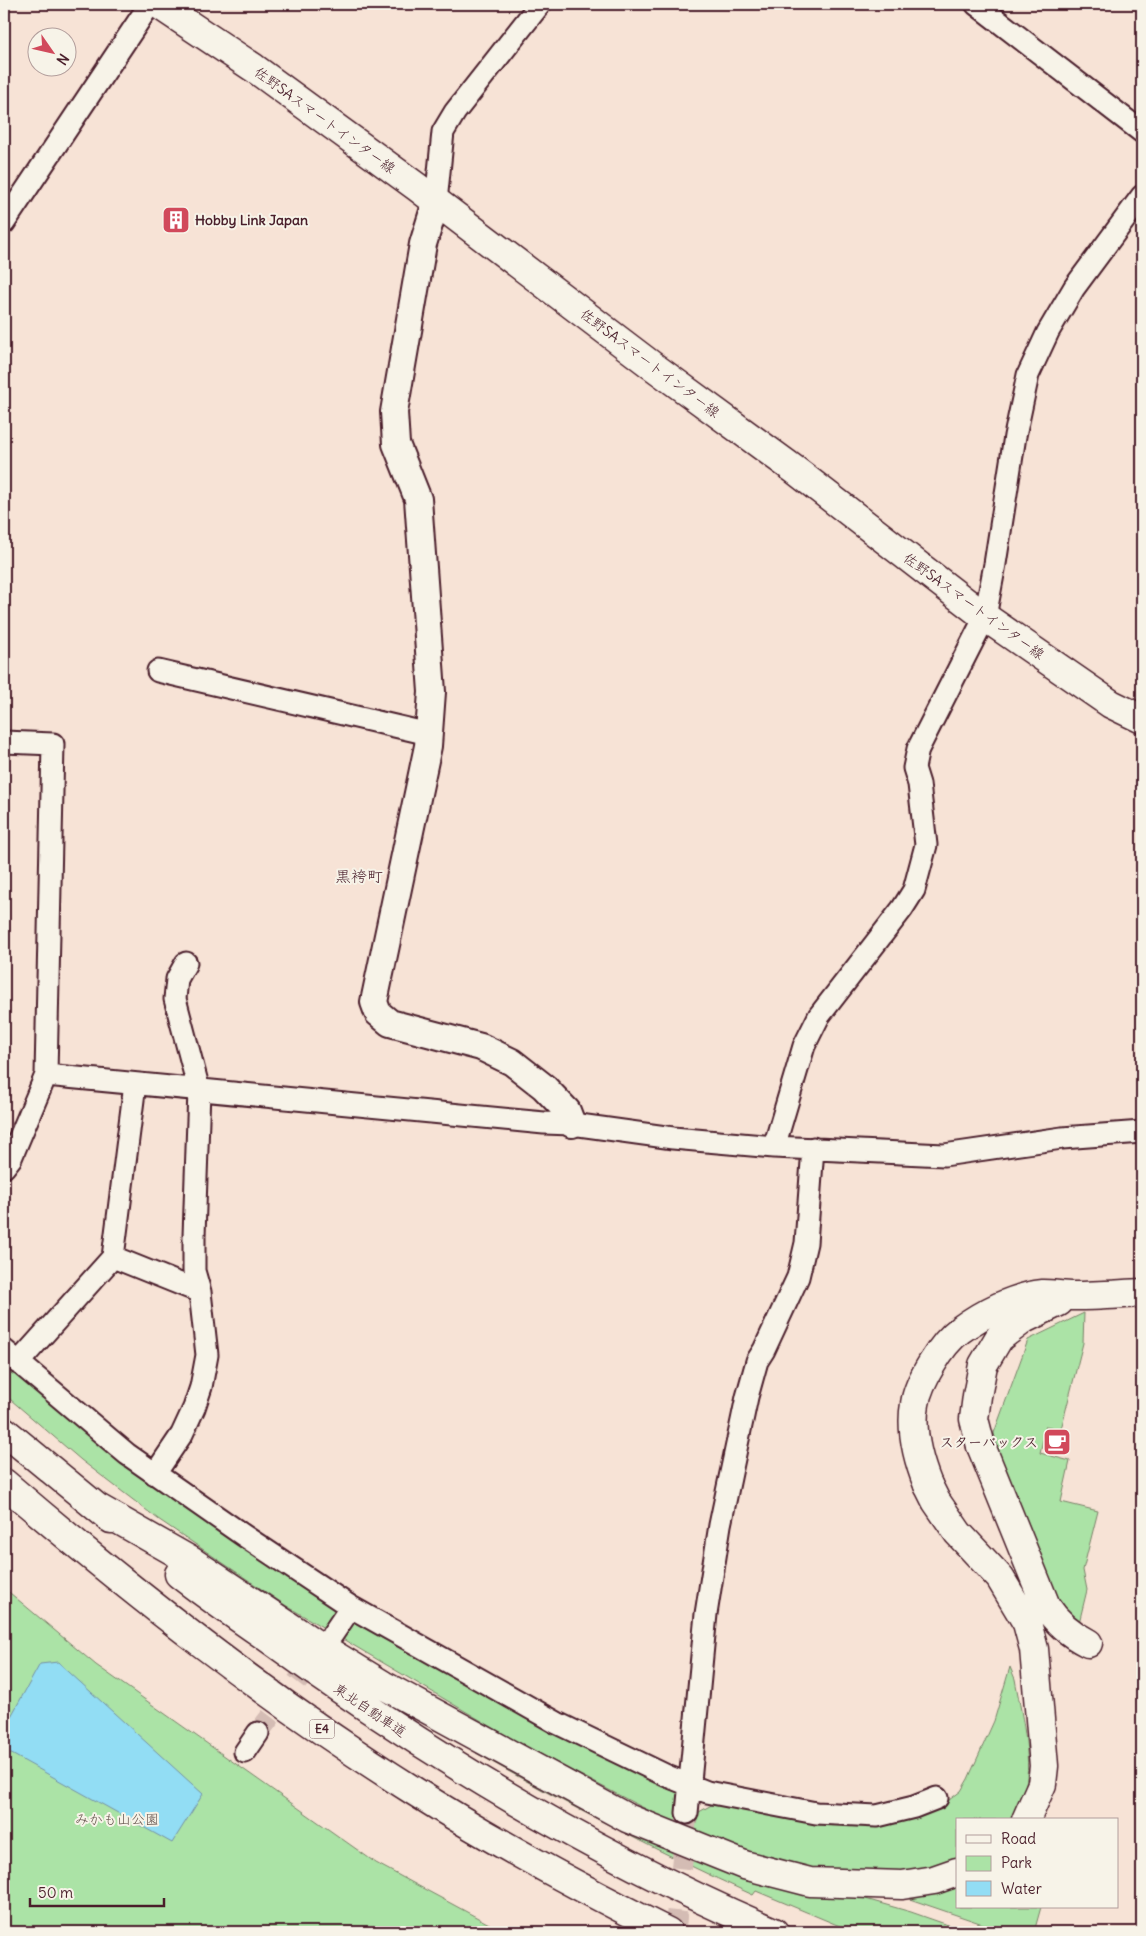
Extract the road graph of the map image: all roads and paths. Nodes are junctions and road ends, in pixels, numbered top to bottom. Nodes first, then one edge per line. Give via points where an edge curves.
1 (150, 4) edge
2 (158, 4) edge
3 (540, 4) edge
4 (976, 4) edge
5 (1142, 132) edge
6 (1142, 196) edge
7 (436, 202) junction
8 (4, 223) edge
9 (985, 617) junction
10 (158, 671) dead end
11 (1142, 719) edge
12 (429, 734) junction
13 (4, 742) edge
14 (186, 963) dead end
15 (46, 1075) junction
16 (135, 1084) junction
17 (199, 1090) junction
18 (572, 1124) junction
19 (1142, 1132) edge
20 (774, 1147) junction
21 (814, 1148) junction
22 (4, 1167) edge
23 (113, 1257) junction
24 (200, 1292) junction
25 (1142, 1293) edge
26 (1074, 1296) junction
27 (11, 1357) edge
28 (4, 1430) edge
29 (155, 1474) junction
30 (4, 1483) edge
31 (98, 1508) junction
32 (351, 1607) junction
33 (332, 1636) dead end
34 (1088, 1643) dead end
35 (258, 1733) tunnel mouth
36 (245, 1752) dead end
37 (689, 1785) junction
38 (937, 1798) dead end
39 (686, 1813) tunnel mouth
40 (1027, 1818) edge
41 (956, 1872) edge
42 (668, 1932) edge
43 (774, 1932) edge

1 - 8 street
2 - 7 main road, 佐野SAスマートインター線 via 254,68
3 - 7 street via 455,112 443,132
4 - 5 street
6 - 9 street via 1074,288 1028,375
7 - 9 main road, 佐野SAスマートインター線 via 795,470
7 - 12 street via 423,244 394,412 396,444 418,499 432,692
9 - 11 main road, 佐野SAスマートインター線 via 1111,704
9 - 20 street via 918,749 914,768 926,845 914,890 885,934 819,1016 804,1046
10 - 12 street
12 - 18 street via 374,1002 378,1013 390,1023 482,1047 512,1062 544,1087 567,1111
13 - 15 street via 52,744
14 - 17 street via 177,979 175,999
15 - 16 street
15 - 22 street via 11,1158
16 - 17 street
16 - 23 street
17 - 18 street
17 - 24 street via 194,1271
18 - 20 street
19 - 21 street via 1062,1138 944,1155
20 - 21 street
21 - 37 street via 806,1243 798,1276 757,1361 720,1525 706,1614
23 - 24 street
23 - 27 street
24 - 29 street via 207,1355 201,1388 182,1434
25 - 26 main road
26 - 34 main road via 1024,1319 1000,1338 983,1365 974,1419 986,1464 1046,1606 1055,1620
26 - 40 main road via 1043,1294 1010,1302 959,1331 941,1351 924,1379 915,1403 914,1437 928,1485 958,1532 1000,1578 1027,1623 1034,1648 1044,1766 1042,1784
27 - 29 street
28 - 31 main road, 東北自動車道
29 - 32 street
30 - 42 main road, E4 via 157,1609 343,1744 501,1844
31 - 41 main road via 191,1561 383,1685 628,1818 744,1865 810,1882 902,1885
31 - 43 main road, 東北自動車道 via 189,1581 344,1693 437,1755 617,1857
32 - 33 street
32 - 37 street via 557,1723
35 - 36 street
37 - 38 street via 706,1792 816,1813 877,1816
37 - 39 street

